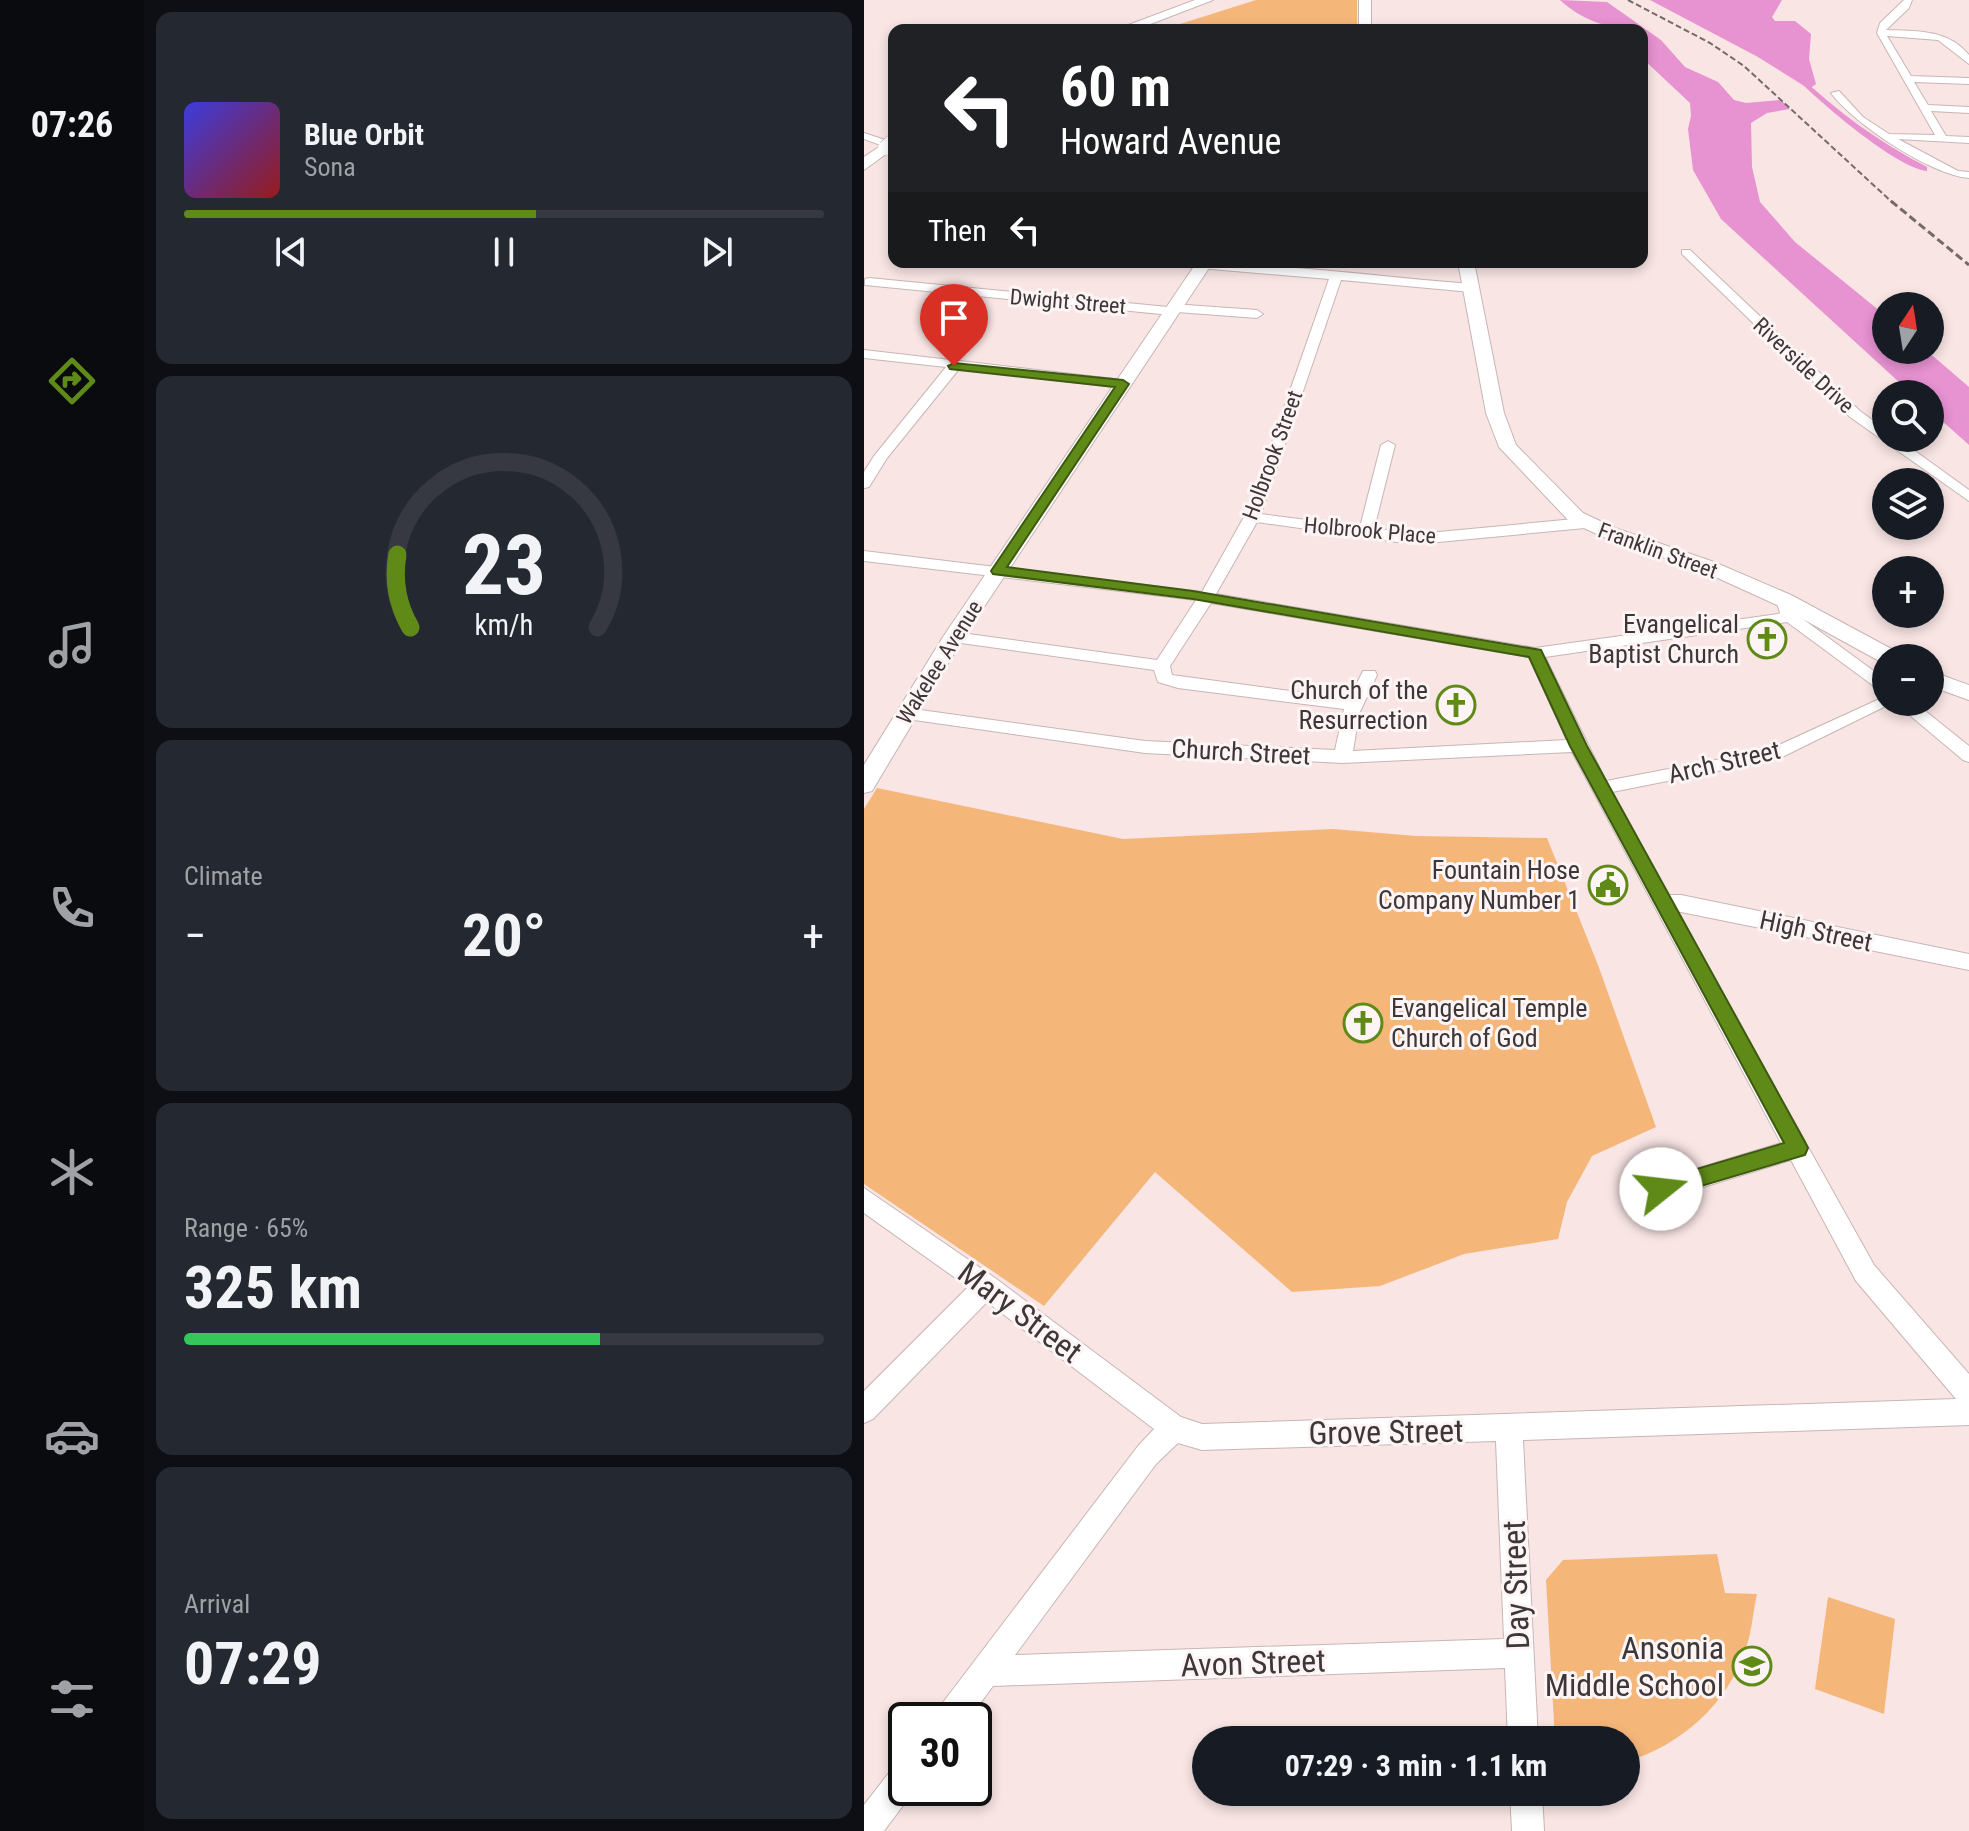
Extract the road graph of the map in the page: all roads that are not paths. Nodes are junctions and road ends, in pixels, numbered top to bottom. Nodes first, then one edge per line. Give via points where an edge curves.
1 (1207, 0) edge
2 (1219, 0) edge
3 (1228, 0) edge
4 (1365, 0) edge
5 (1908, 0) edge
6 (1176, 16) junction
7 (1139, 24) edge
8 (1153, 24) edge
9 (1365, 24) edge
10 (1881, 33) junction
11 (1969, 61) edge
12 (1907, 79) junction
13 (1969, 81) edge
14 (1836, 93) dead end
15 (1924, 108) junction
16 (1969, 110) edge
17 (1889, 136) junction
18 (1942, 138) junction
19 (1969, 140) edge
20 (883, 143) edge
21 (864, 165) edge
22 (1969, 175) edge
23 (1686, 252) dead end
24 (1201, 268) edge
25 (1259, 268) edge
26 (1467, 268) edge
27 (1337, 275) junction
28 (869, 282) dead end
29 (1471, 288) junction
30 (1172, 309) junction
31 (1257, 314) dead end
32 (864, 354) edge
33 (954, 366) junction
34 (1123, 384) junction
35 (1388, 445) dead end
36 (864, 484) edge
37 (1969, 497) edge
38 (1252, 517) junction
39 (1585, 523) junction
40 (1366, 533) junction
41 (864, 556) edge
42 (998, 571) junction
43 (1206, 597) junction
44 (1786, 608) junction
45 (954, 637) junction
46 (1872, 649) edge
47 (1535, 653) junction
48 (1162, 666) junction
49 (1369, 675) dead end
50 (1872, 678) edge
51 (1944, 683) edge
52 (1969, 693) edge
53 (1354, 705) junction
54 (1872, 709) edge
55 (906, 714) junction
56 (1920, 716) edge
57 (1578, 746) junction
58 (1969, 756) edge
59 (1343, 757) junction
60 (864, 785) edge
61 (1601, 788) junction
62 (1663, 903) junction
63 (1969, 962) edge
64 (1798, 1148) junction
65 (1661, 1189) dead end
66 (864, 1199) edge
67 (986, 1286) junction
68 (1969, 1394) edge
69 (864, 1410) edge
70 (1969, 1412) edge
71 (1174, 1428) junction
72 (1509, 1429) junction
73 (1518, 1653) junction
74 (987, 1671) junction
75 (963, 1702) edge
76 (1522, 1726) edge
77 (888, 1800) edge
78 (1527, 1806) edge
79 (864, 1831) edge
80 (1528, 1831) edge

1 - 7 highway
2 - 6 highway
3 - 6 highway
4 - 9 main road
5 - 10 street
6 - 8 highway
10 - 11 street via 1943,37 1960,47
10 - 12 street
12 - 13 street
12 - 15 street
14 - 17 street via 1845,108
15 - 16 street
15 - 18 street
17 - 18 street
17 - 22 street via 1956,174
18 - 19 street
20 - 21 highway
23 - 37 street, Riverside Drive via 1855,414
24 - 30 main road, Wakelee Avenue
25 - 27 street
26 - 29 main road, Franklin Street
27 - 29 street
27 - 38 street, Holbrook Street
28 - 30 street, Dwight Street
29 - 39 main road, Franklin Street via 1495,413 1508,447
30 - 31 street, Dwight Street
30 - 34 main road, Wakelee Avenue
32 - 33 street
33 - 34 street
33 - 36 street
34 - 42 main road, Wakelee Avenue
35 - 40 street
38 - 40 street, Holbrook Place
38 - 43 street, Holbrook Street
39 - 40 street, Holbrook Place via 1439,537
39 - 44 main road, Franklin Street via 1707,566
41 - 42 street
42 - 43 street
42 - 45 main road, Wakelee Avenue
43 - 47 street
43 - 48 street, Holbrook Street
44 - 46 main road
44 - 47 street via 1620,643
44 - 50 street, Franklin Street
45 - 48 street
45 - 55 main road, Wakelee Avenue
47 - 57 street
48 - 53 street via 1164,678 1178,682
49 - 53 street
51 - 52 main road
53 - 59 street
54 - 61 street, Arch Street via 1772,755
55 - 59 street, Church Street via 1145,747
55 - 60 main road, Wakelee Avenue
56 - 58 street
57 - 59 street, Church Street
57 - 61 street
61 - 62 street
62 - 63 street, High Street
62 - 64 street
64 - 65 street
64 - 68 street via 1865,1273
66 - 67 street, Mary Street
67 - 69 street
67 - 71 street, Mary Street
70 - 72 street, Grove Street
71 - 72 street, Grove Street via 1202,1437
71 - 74 street via 1147,1455
72 - 73 street, Day Street
73 - 74 street, Avon Street
73 - 76 street, Day Street
74 - 75 street
77 - 79 street
78 - 80 street

